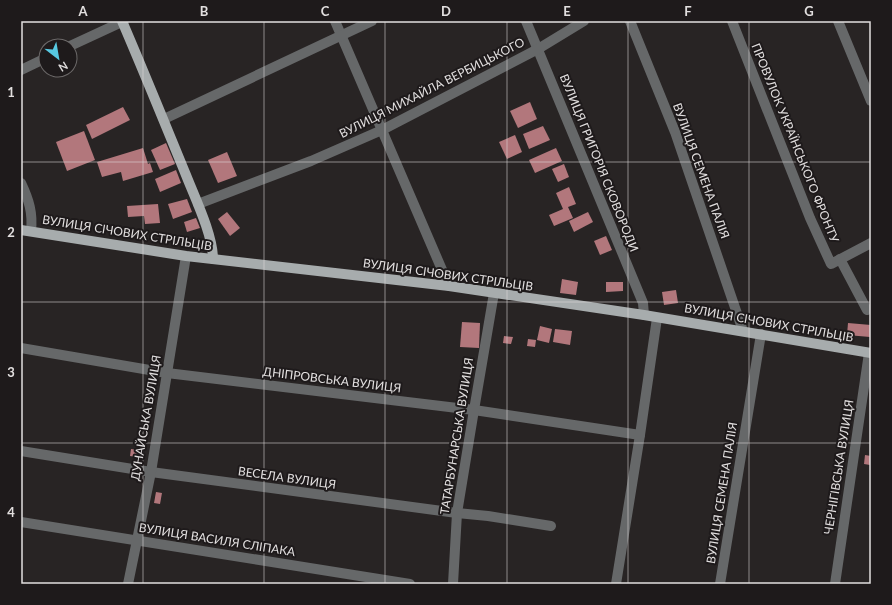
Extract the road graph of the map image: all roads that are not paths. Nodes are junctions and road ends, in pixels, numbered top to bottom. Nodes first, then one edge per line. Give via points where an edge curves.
1 (123, 21) edge
2 (335, 21) edge
3 (372, 21) edge
4 (526, 21) edge
5 (584, 21) edge
6 (630, 21) edge
7 (732, 21) edge
8 (838, 21) edge
9 (341, 36) junction
10 (78, 42) edge
11 (538, 49) junction
12 (38, 62) edge
13 (21, 70) edge
14 (871, 101) edge
15 (164, 119) junction
16 (382, 130) junction
17 (21, 183) edge
18 (198, 204) junction
19 (26, 231) edge
20 (871, 243) edge
21 (186, 256) junction
22 (213, 259) junction
23 (840, 259) junction
24 (449, 286) junction
25 (494, 293) junction
26 (867, 310) dead end
27 (644, 315) junction
28 (657, 318) junction
29 (743, 331) junction
30 (761, 334) junction
31 (21, 348) edge
32 (870, 353) edge
33 (167, 373) junction
34 (474, 410) junction
35 (640, 434) junction
36 (21, 450) edge
37 (151, 472) junction
38 (458, 513) junction
39 (21, 522) edge
40 (551, 526) dead end
41 (136, 541) junction
42 (128, 584) edge
43 (410, 584) edge
44 (453, 584) edge
45 (616, 584) edge
46 (720, 584) edge
47 (834, 584) edge

1 - 10 street
1 - 15 main road
2 - 9 street
3 - 9 street
4 - 11 street, ВУЛИЦЯ ГРИГОРІЯ СКОВОРОДИ
5 - 11 street, ВУЛИЦЯ МИХАЙЛА ВЕРБИЦЬКОГО
6 - 29 street, ВУЛИЦЯ СЕМЕНА ПАЛІЯ via 675,132
7 - 23 street, ПРОВУЛОК УКРАЇНСЬКОГО ФРОНТУ via 810,218 831,264
8 - 14 street
9 - 15 street
9 - 16 street
11 - 16 street, ВУЛИЦЯ МИХАЙЛА ВЕРБИЦЬКОГО
11 - 27 street, ВУЛИЦЯ ГРИГОРІЯ СКОВОРОДИ via 643,303
12 - 13 street
15 - 18 main road
16 - 18 street, ВУЛИЦЯ МИХАЙЛА ВЕРБИЦЬКОГО via 311,161
16 - 24 street
17 - 19 street via 32,217
18 - 22 main road via 209,236
19 - 21 main road, ВУЛИЦЯ СІЧОВИХ СТРІЛЬЦІВ
20 - 23 street, ПРОВУЛОК УКРАЇНСЬКОГО ФРОНТУ
21 - 22 main road, ВУЛИЦЯ СІЧОВИХ СТРІЛЬЦІВ
21 - 33 street, ДУНАЙСЬКА ВУЛИЦЯ
22 - 24 main road, ВУЛИЦЯ СІЧОВИХ СТРІЛЬЦІВ
23 - 26 street, ПРОВУЛОК УКРАЇНСЬКОГО ФРОНТУ
24 - 25 main road, ВУЛИЦЯ СІЧОВИХ СТРІЛЬЦІВ
25 - 27 main road, ВУЛИЦЯ СІЧОВИХ СТРІЛЬЦІВ
25 - 34 street, ТАТАРБУНАРСЬКА ВУЛИЦЯ
27 - 28 main road, ВУЛИЦЯ СІЧОВИХ СТРІЛЬЦІВ
28 - 29 main road, ВУЛИЦЯ СІЧОВИХ СТРІЛЬЦІВ
28 - 35 street
29 - 30 main road, ВУЛИЦЯ СІЧОВИХ СТРІЛЬЦІВ
30 - 32 main road, ВУЛИЦЯ СІЧОВИХ СТРІЛЬЦІВ
30 - 46 street, ВУЛИЦЯ СЕМЕНА ПАЛІЯ
31 - 33 street, ДНІПРОВСЬКА ВУЛИЦЯ
32 - 47 street, ЧЕРНІГІВСЬКА ВУЛИЦЯ
33 - 34 street, ДНІПРОВСЬКА ВУЛИЦЯ
33 - 37 street, ДУНАЙСЬКА ВУЛИЦЯ
34 - 35 street, ДНІПРОВСЬКА ВУЛИЦЯ
34 - 38 street, ТАТАРБУНАРСЬКА ВУЛИЦЯ
35 - 45 street
36 - 37 street, ВЕСЕЛА ВУЛИЦЯ
37 - 38 street, ВЕСЕЛА ВУЛИЦЯ
37 - 41 street, ДУНАЙСЬКА ВУЛИЦЯ
38 - 40 street, ВЕСЕЛА ВУЛИЦЯ
38 - 44 street, ТАТАРБУНАРСЬКА ВУЛИЦЯ
39 - 41 street, ВУЛИЦЯ ВАСИЛЯ СЛІПАКА
41 - 42 street, ДУНАЙСЬКА ВУЛИЦЯ
41 - 43 street, ВУЛИЦЯ ВАСИЛЯ СЛІПАКА

